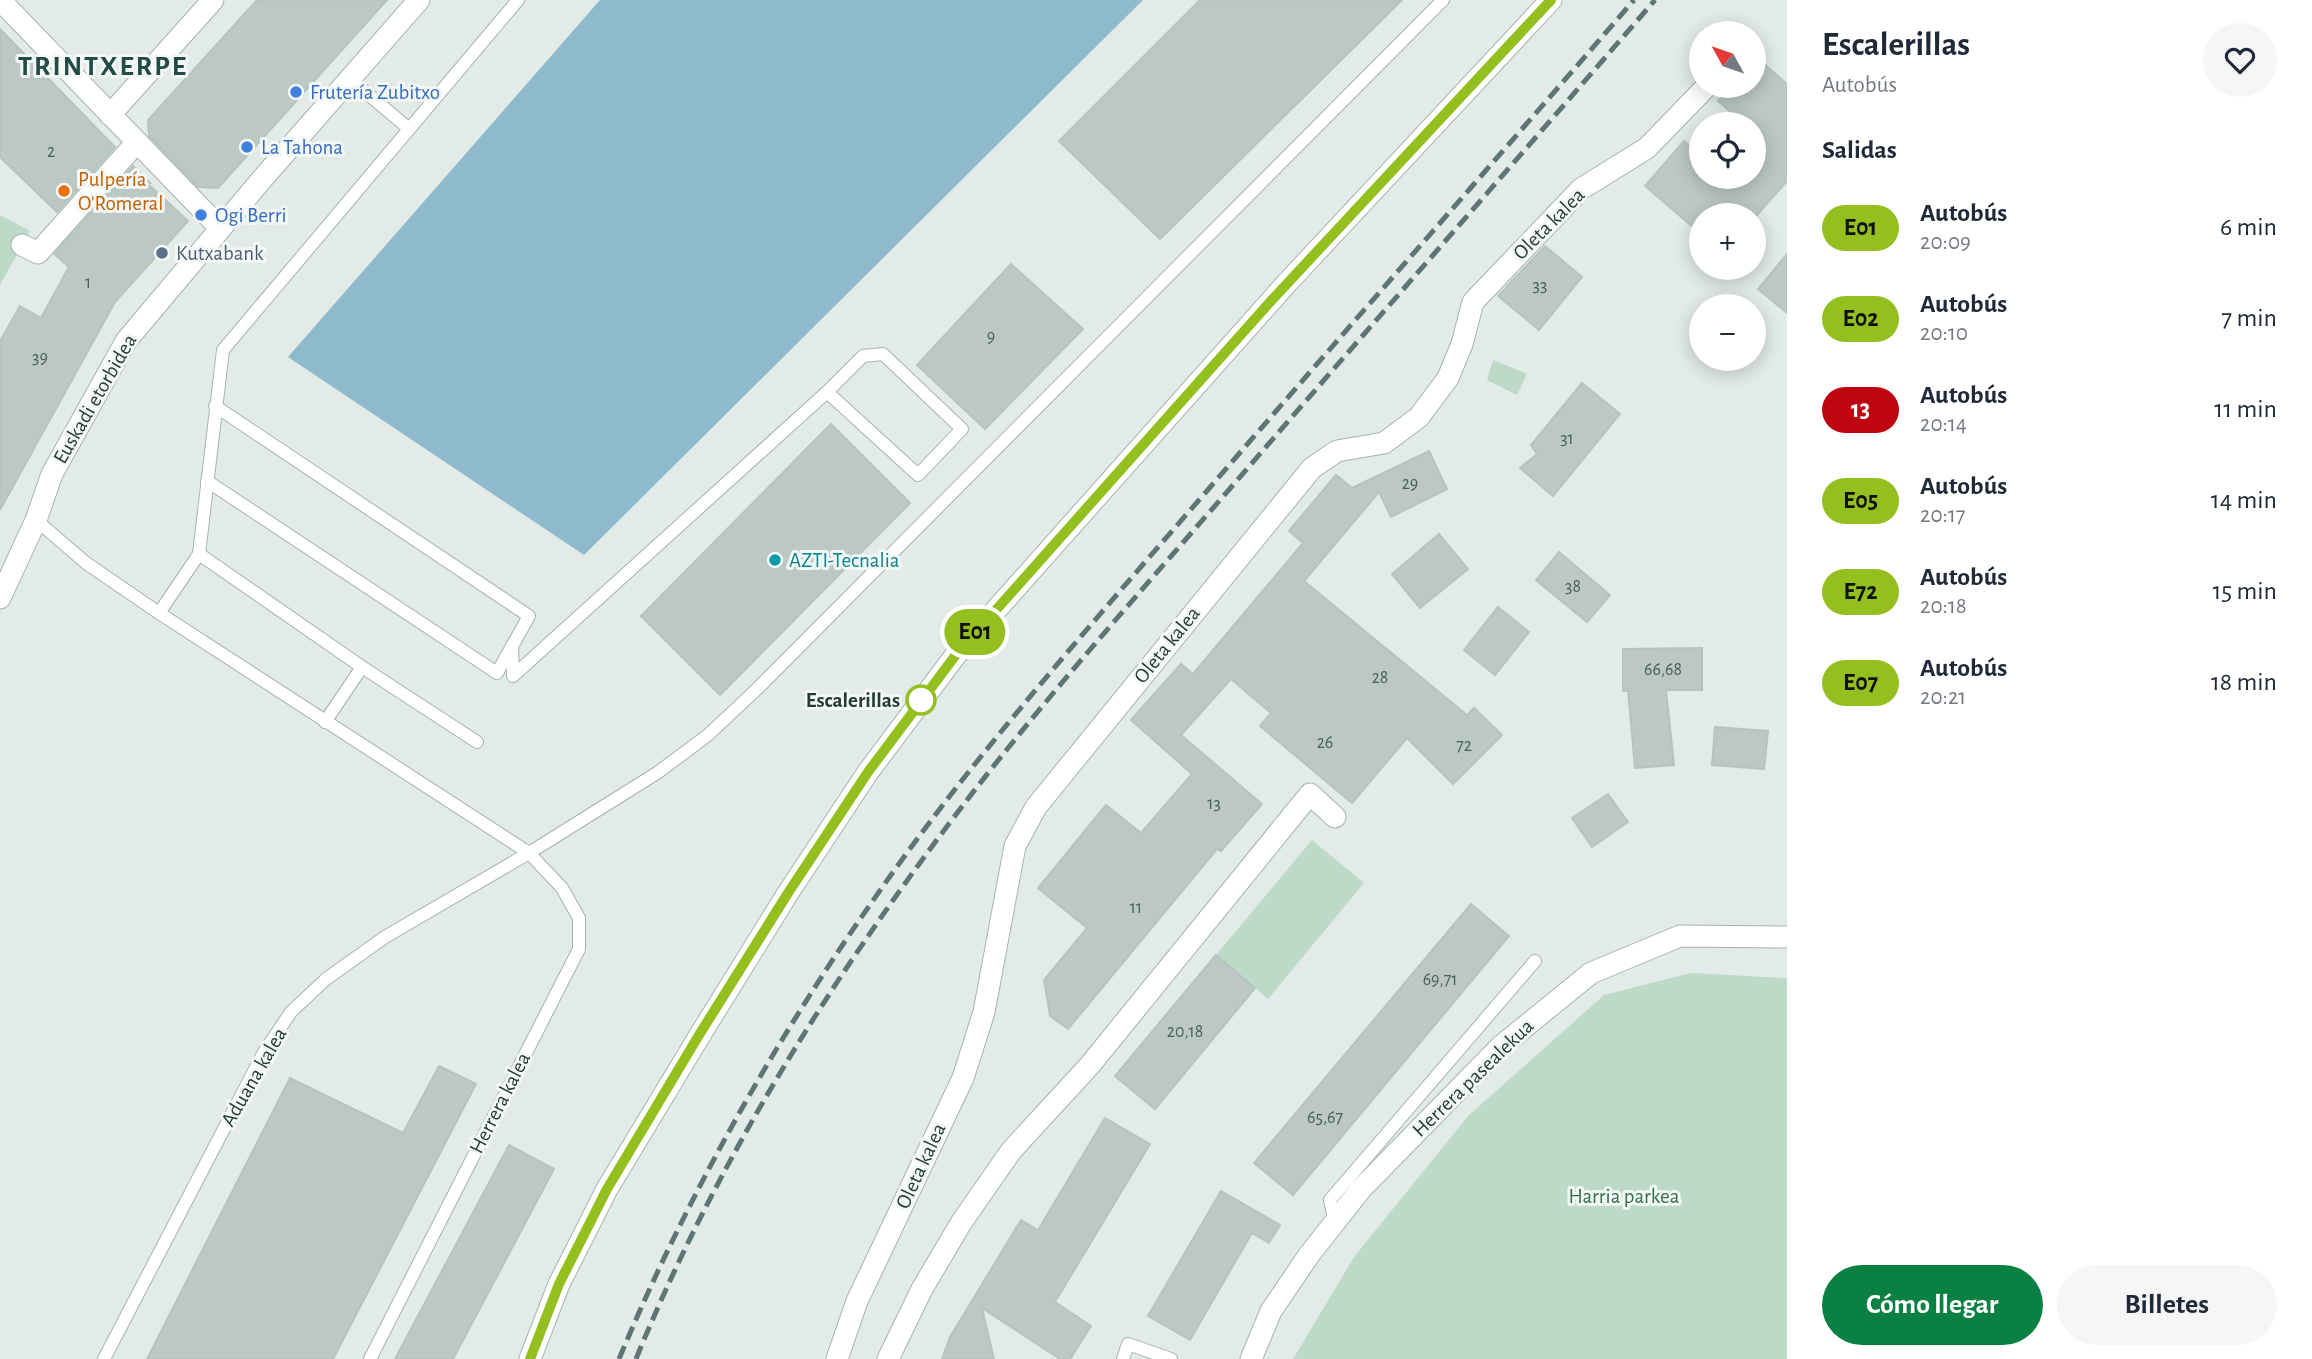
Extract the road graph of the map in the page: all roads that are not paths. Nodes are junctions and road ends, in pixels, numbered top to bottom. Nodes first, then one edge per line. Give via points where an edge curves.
1 (0, 0) edge
2 (213, 0) edge
3 (419, 0) edge
4 (517, 0) edge
5 (1443, 0) edge
6 (1551, 0) edge
7 (350, 79) junction
8 (1695, 98) edge
9 (110, 115) junction
10 (408, 128) junction
11 (137, 142) junction
12 (220, 228) junction
13 (22, 245) dead end
14 (827, 392) junction
15 (215, 406) junction
16 (207, 481) junction
17 (36, 520) junction
18 (200, 554) junction
19 (0, 598) edge
20 (159, 613) junction
21 (512, 646) junction
22 (362, 667) junction
23 (325, 722) junction
24 (477, 742) dead end
25 (1335, 817) dead end
26 (529, 853) junction
27 (1787, 937) edge
28 (1535, 961) dead end
29 (1335, 1222) junction
30 (104, 1359) edge
31 (370, 1359) edge
32 (530, 1359) edge
33 (836, 1359) edge
34 (888, 1359) edge
35 (1123, 1359) edge
36 (1171, 1359) edge
37 (1251, 1359) edge

1 - 9 street
2 - 9 street
3 - 7 street, Euskadi etorbidea
4 - 10 lane
5 - 26 lane, Aduana kalea via 708,735 657,773
6 - 32 street via 1286,284 955,656 861,783 699,1035 607,1189 559,1284
7 - 10 lane
7 - 12 street, Euskadi etorbidea
8 - 33 street, Oleta kalea via 1647,148 1581,189 1473,302 1448,378 1419,417 1384,443 1337,451 1312,468 1036,807 1015,846 984,1012 963,1078 857,1301
9 - 11 street
10 - 15 lane via 223,350
11 - 12 street
11 - 13 street via 38,253
12 - 17 street, Euskadi etorbidea via 126,341 57,465
14 - 14 lane via 863,356 883,354 962,429 918,475
14 - 21 lane via 513,676
15 - 16 lane
15 - 21 lane via 529,616
16 - 18 lane
16 - 21 lane via 497,673
17 - 19 street, Euskadi etorbidea
17 - 20 lane, Herrera kalea via 86,563
18 - 20 lane
18 - 22 lane
20 - 23 lane, Herrera kalea
22 - 23 lane
22 - 24 lane
23 - 26 lane, Herrera kalea
25 - 34 street via 1310,794 1090,1065 1011,1151 961,1223
26 - 30 lane, Aduana kalea via 385,937 326,979 291,1012 264,1052
26 - 31 lane, Herrera kalea via 562,888 579,918 579,949
27 - 29 street, Herrera pasealekua via 1679,936 1591,973 1500,1047 1361,1189
28 - 29 lane via 1330,1200
29 - 37 street, Herrera pasealekua via 1271,1311
35 - 36 lane via 1128,1344

